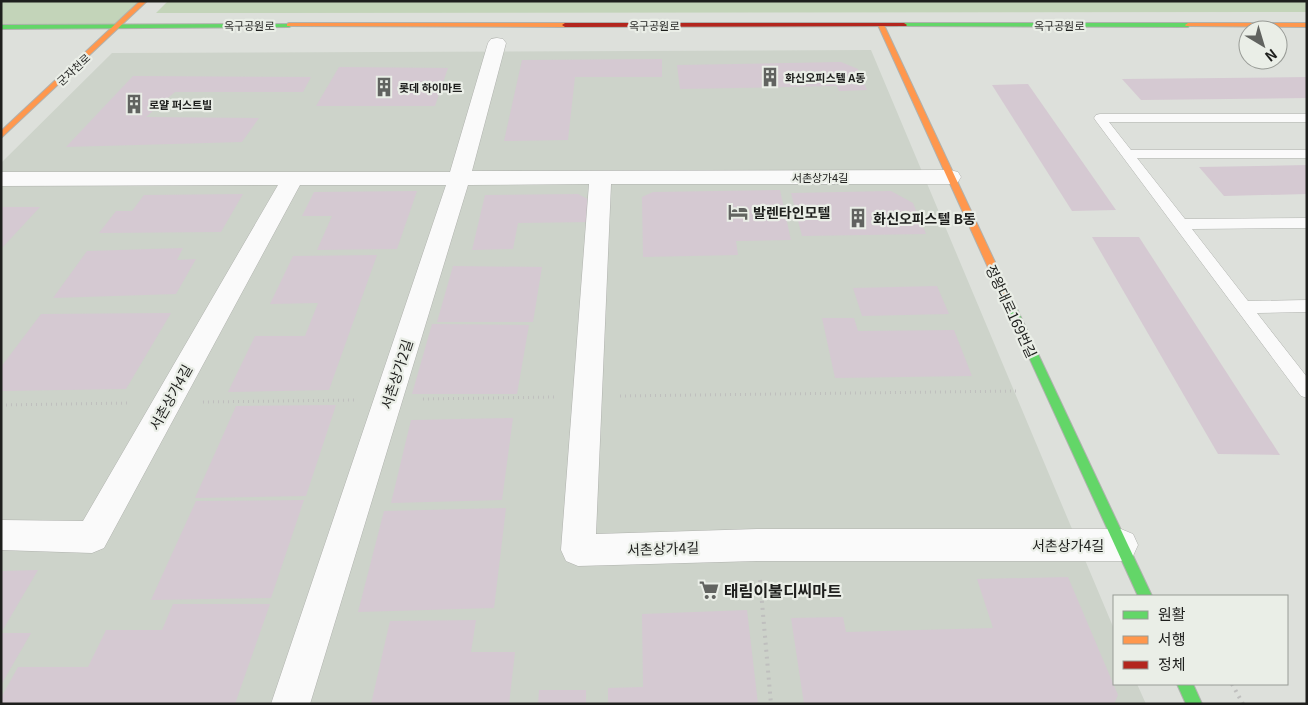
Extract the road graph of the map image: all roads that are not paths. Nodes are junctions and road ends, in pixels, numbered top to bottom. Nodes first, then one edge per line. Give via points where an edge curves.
1 (144, 1) edge
2 (119, 25) junction
3 (881, 25) junction
4 (1307, 25) edge
5 (1, 27) edge
6 (82, 43) dead end
7 (100, 43) junction
8 (119, 43) dead end
9 (497, 43) dead end
10 (883, 44) junction
11 (907, 44) dead end
12 (1307, 118) edge
13 (1, 136) edge
14 (1127, 154) junction
15 (1307, 154) edge
16 (950, 177) junction
17 (293, 178) junction
18 (459, 178) junction
19 (600, 178) junction
20 (1, 179) edge
21 (1307, 223) edge
22 (1180, 224) junction
23 (1307, 306) edge
24 (1243, 307) junction
25 (1307, 391) edge
26 (1, 536) edge
27 (1121, 545) junction
28 (1145, 595) edge
29 (1185, 685) edge
30 (290, 704) edge
31 (1194, 704) edge

1 - 2 street, 군자천로
2 - 3 street, 옥구공원로
2 - 5 street, 옥구공원로
2 - 7 street, 군자천로
3 - 4 street, 옥구공원로
3 - 10 street, 정왕대로169번길
6 - 7 street
7 - 8 street
7 - 13 street, 군자천로
9 - 18 street, 서촌상가2길
10 - 11 street
10 - 16 street, 정왕대로169번길
12 - 14 lane via 1100,118
14 - 15 lane
14 - 22 lane
16 - 19 street, 서촌상가4길
16 - 27 street, 정왕대로169번길
17 - 18 street, 서촌상가4길
17 - 20 street, 서촌상가4길
17 - 26 street, 서촌상가4길 via 92,537
18 - 19 street, 서촌상가4길
18 - 30 street, 서촌상가2길
19 - 27 street, 서촌상가4길 via 578,550 757,545
21 - 22 lane
22 - 24 lane
23 - 24 lane
24 - 25 lane
27 - 28 street, 정왕대로169번길
29 - 31 street

